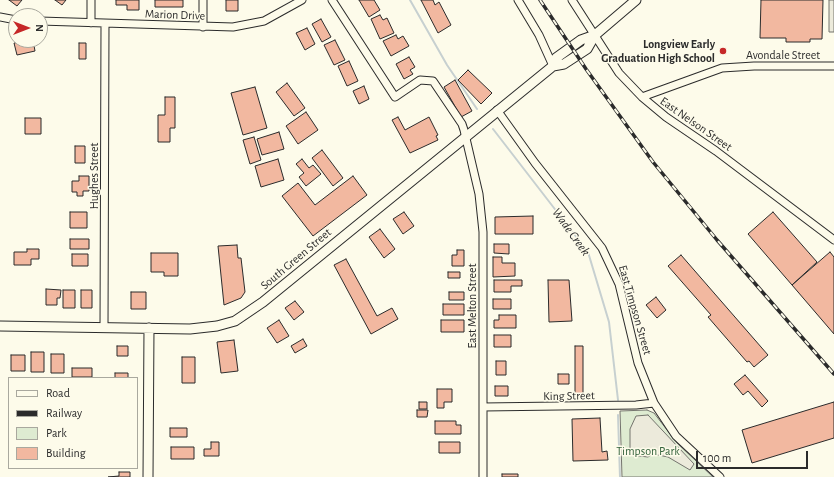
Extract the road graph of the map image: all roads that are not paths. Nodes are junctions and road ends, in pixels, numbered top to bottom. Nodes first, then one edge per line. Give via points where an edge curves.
1 (92, 0) edge
2 (204, 0) edge
3 (302, 0) edge
4 (332, 0) edge
5 (518, 0) edge
6 (572, 0) edge
7 (636, 0) edge
8 (48, 21) edge
9 (91, 23) junction
10 (105, 24) junction
11 (203, 27) junction
12 (595, 36) junction
13 (553, 66) junction
14 (834, 66) edge
15 (642, 97) junction
16 (497, 110) junction
17 (466, 136) junction
18 (834, 240) edge
19 (0, 326) edge
20 (104, 327) junction
21 (149, 328) junction
22 (654, 403) junction
23 (483, 408) junction
24 (148, 477) edge
25 (483, 477) edge
26 (720, 477) edge

1 - 9 street
2 - 11 street
3 - 11 street, Marion Drive via 270,18 251,25
4 - 17 street, East Melton Street via 395,97 420,80 432,81 462,124
5 - 13 street via 539,35
6 - 12 street, East Nelson Street
7 - 12 street, South Green Street
8 - 9 street, Marion Drive
9 - 10 street, Marion Drive
10 - 11 street, Marion Drive
10 - 20 street, Hughes Street
12 - 13 street, South Green Street via 587,49 564,64
12 - 15 street, East Nelson Street via 619,73
13 - 16 street, South Green Street
14 - 15 street, Avondale Street via 722,68
15 - 18 street, East Nelson Street
16 - 17 street, South Green Street
16 - 22 street, East Timpson Street via 606,255 618,284 642,374
17 - 21 street, South Green Street via 247,313 229,323 210,327
17 - 23 street, East Melton Street via 479,194 483,232
19 - 20 street, South Green Street
20 - 21 street, South Green Street
21 - 24 street
22 - 23 street, King Street via 636,406
22 - 26 street, East Timpson Street via 676,436
23 - 25 street, East Melton Street

